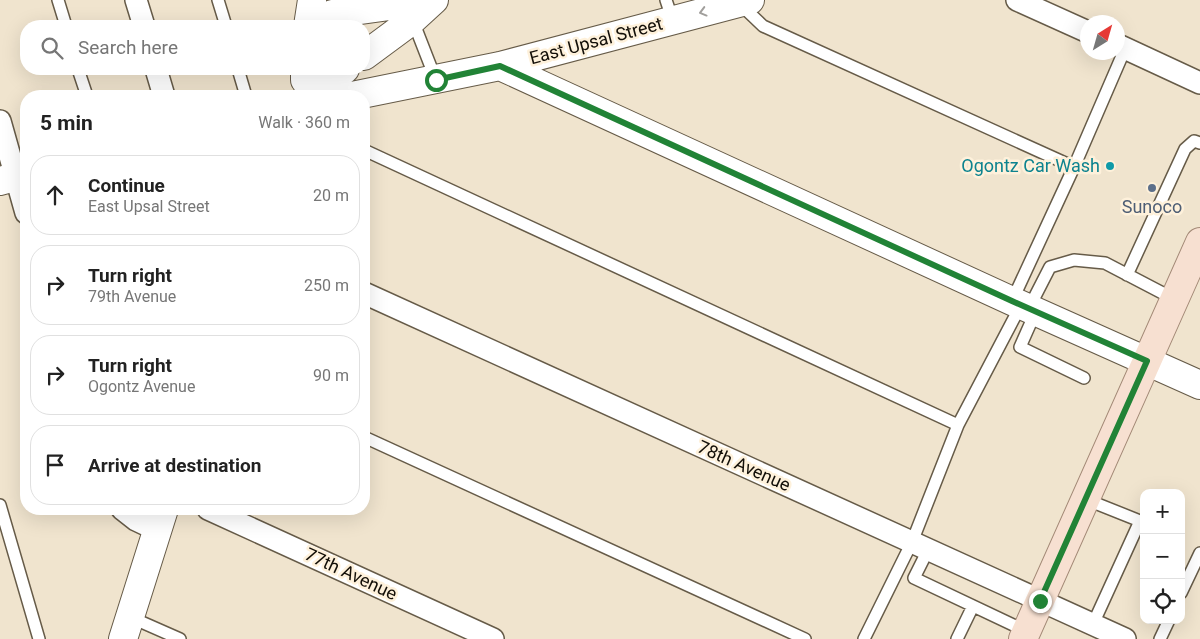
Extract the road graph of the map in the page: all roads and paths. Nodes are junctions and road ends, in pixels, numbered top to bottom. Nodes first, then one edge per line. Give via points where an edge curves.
1 (58, 0) edge
2 (136, 0) edge
3 (218, 0) edge
4 (433, 0) edge
5 (1017, 0) edge
6 (745, 2) edge
7 (326, 10) edge
8 (670, 10) edge
9 (64, 20) edge
10 (142, 20) edge
11 (224, 20) edge
12 (315, 20) edge
13 (413, 20) junction
14 (1080, 28) edge
15 (1125, 49) edge
16 (370, 52) edge
17 (1116, 60) edge
18 (500, 66) junction
19 (80, 75) edge
20 (158, 75) edge
21 (240, 75) edge
22 (327, 75) edge
23 (436, 80) junction
24 (306, 82) edge
25 (1200, 83) edge
26 (84, 90) edge
27 (162, 90) edge
28 (244, 90) edge
29 (370, 93) edge
30 (0, 122) edge
31 (1200, 143) edge
32 (370, 153) edge
33 (1074, 167) junction
34 (14, 177) edge
35 (20, 195) edge
36 (1200, 242) edge
37 (1028, 267) junction
38 (1127, 275) junction
39 (1046, 276) junction
40 (370, 296) edge
41 (1175, 299) junction
42 (1024, 306) junction
43 (1147, 361) junction
44 (1084, 378) dead end
45 (1200, 385) edge
46 (958, 425) junction
47 (370, 440) edge
48 (1086, 499) junction
49 (0, 505) edge
50 (130, 515) edge
51 (221, 515) edge
52 (160, 519) edge
53 (920, 546) junction
54 (1200, 552) edge
55 (1185, 584) edge
56 (1040, 601) junction
57 (973, 606) junction
58 (1093, 624) junction
59 (1167, 624) edge
60 (126, 628) edge
61 (1025, 635) edge
62 (39, 639) edge
63 (180, 639) edge
64 (493, 639) edge
65 (805, 639) edge
66 (864, 639) edge
67 (957, 639) edge
68 (1125, 639) edge
69 (1160, 639) edge

1 - 9 lane
2 - 10 street
3 - 11 lane
4 - 7 street
4 - 13 street
5 - 14 street
6 -> 8 street, East Upsal Street
6 - 33 lane via 763,26
7 - 12 street
8 - 18 street, East Upsal Street
13 - 16 street
13 - 23 lane
15 - 25 street
17 - 33 lane
18 - 23 street, East Upsal Street
18 - 42 street
19 - 26 lane
20 - 27 street
21 - 28 lane
22 - 24 street
23 - 29 street, East Upsal Street
30 - 34 street
31 - 38 lane via 1194,141 1185,149
32 - 46 lane
33 - 37 lane
34 - 35 street
36 - 41 main road
37 - 39 lane
37 - 42 lane
38 - 39 lane via 1105,263 1074,260 1050,267
38 - 41 lane
39 - 42 lane
40 - 53 street, 78th Avenue
41 - 43 main road
42 - 43 street
42 - 44 lane via 1020,346
42 - 46 lane
43 - 45 street
43 - 48 main road
46 - 53 lane
47 - 65 lane
48 - 56 main road
48 - 58 lane via 1140,521
49 - 62 lane
50 - 52 street via 136,520
51 - 64 street, 77th Avenue
52 - 60 street
53 - 56 street, 78th Avenue
53 - 57 lane via 914,578
53 - 66 lane
54 - 55 lane
56 - 58 street, 78th Avenue
56 - 61 main road
57 - 61 lane
57 - 67 lane
58 - 68 street, 78th Avenue
59 - 69 lane
60 - 63 lane

